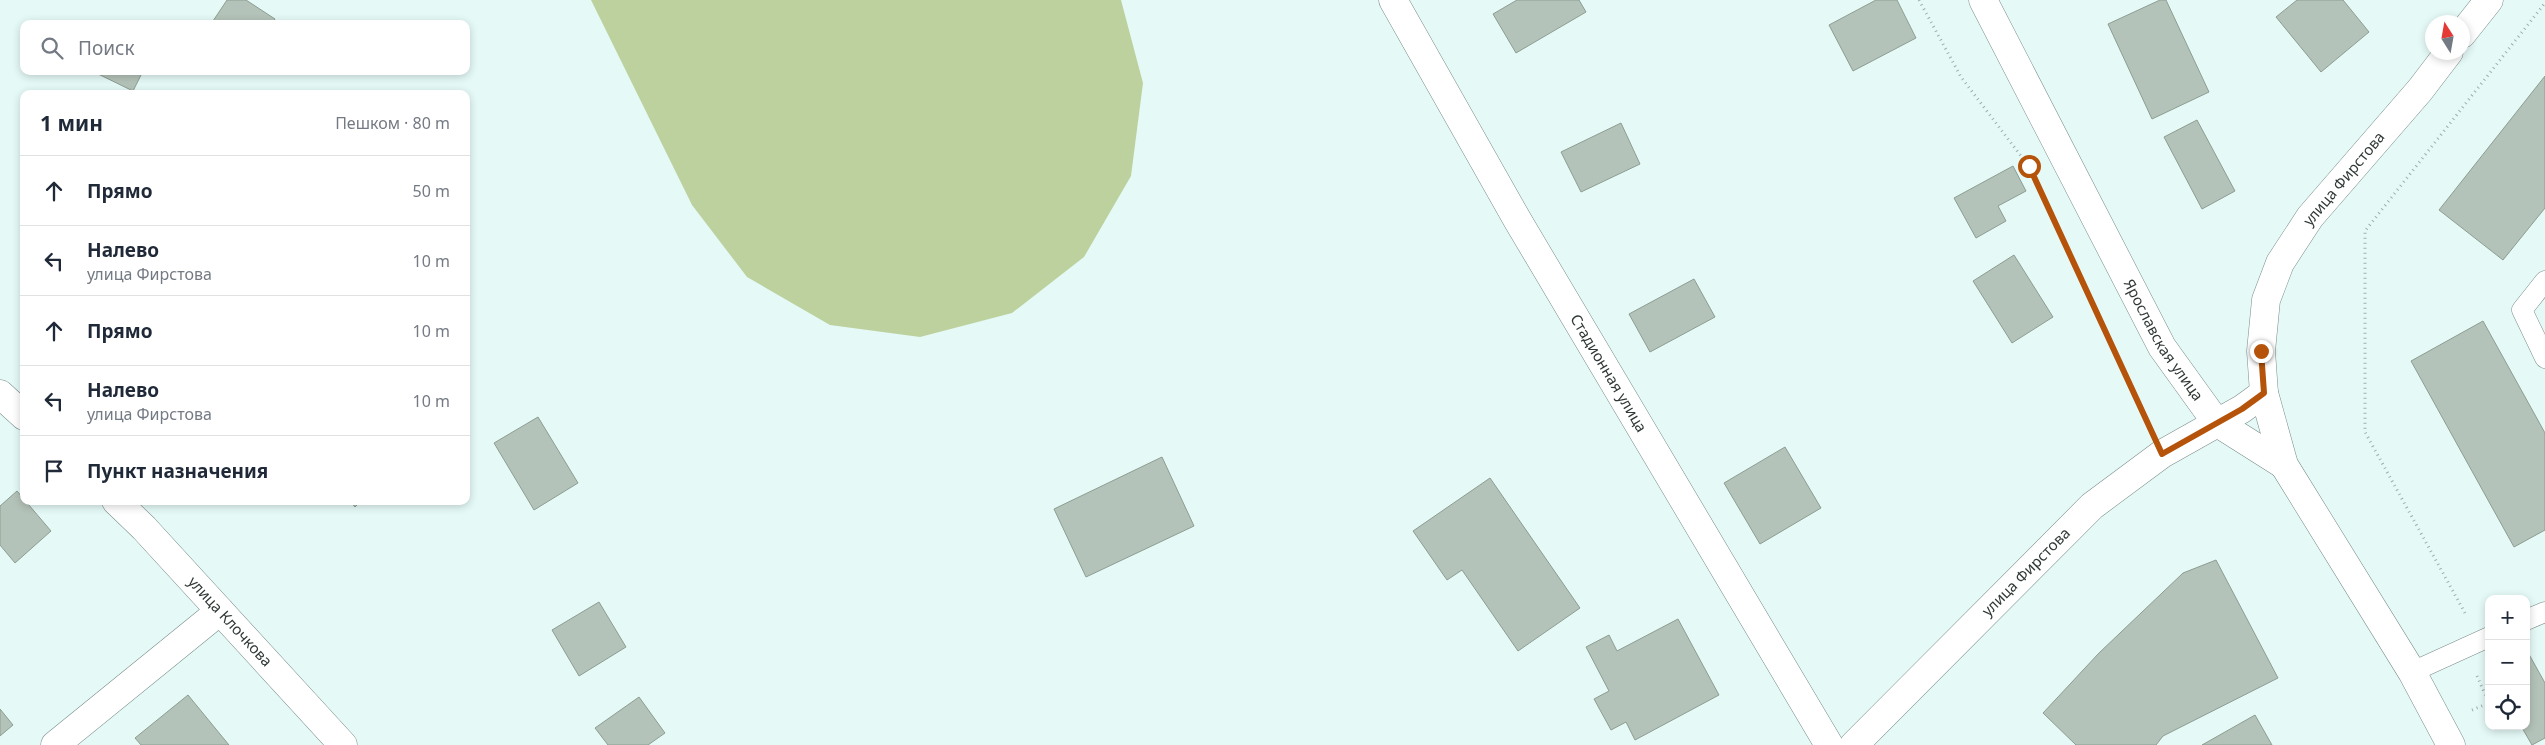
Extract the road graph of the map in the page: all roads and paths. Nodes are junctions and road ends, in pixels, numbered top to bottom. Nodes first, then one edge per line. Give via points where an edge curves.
1 (1393, 0) edge
2 (1919, 0) edge
3 (1983, 0) edge
4 (2489, 0) edge
5 (2545, 3) edge
6 (2470, 24) edge
7 (2443, 60) edge
8 (2023, 158) dead end
9 (2049, 211) dead end
10 (2545, 281) edge
11 (2545, 358) edge
12 (2264, 393) junction
13 (0, 394) edge
14 (20, 412) edge
15 (2216, 422) junction
16 (2162, 454) junction
17 (2284, 466) junction
18 (120, 505) edge
19 (220, 611) junction
20 (2474, 612) dead end
21 (2545, 612) edge
22 (2530, 618) edge
23 (2485, 639) edge
24 (2412, 672) junction
25 (55, 745) edge
26 (343, 745) edge
27 (1829, 745) edge
28 (1854, 745) edge
29 (2451, 745) edge

1 - 27 street, Стадионная улица via 1518,221
2 - 8 path via 1961,77
3 - 15 street, Ярославская улица via 2142,312 2162,347
4 - 6 street
5 - 20 path via 2365,231 2365,432 2466,614
7 - 12 street, улица Фирстова via 2310,217 2280,263 2266,300 2261,351
9 - 16 path
10 - 11 lane via 2522,310
12 - 15 street, улица Фирстова
12 - 17 street, улица Фирстова
13 - 14 street
15 - 16 street, улица Фирстова
15 - 17 street, Ярославская улица
16 - 28 street, улица Фирстова via 2092,506
17 - 24 street, Ярославская улица
18 - 19 street, улица Клочкова
19 - 25 street
19 - 26 street, улица Клочкова
21 - 22 lane
23 - 24 lane
24 - 29 street, Ярославская улица

